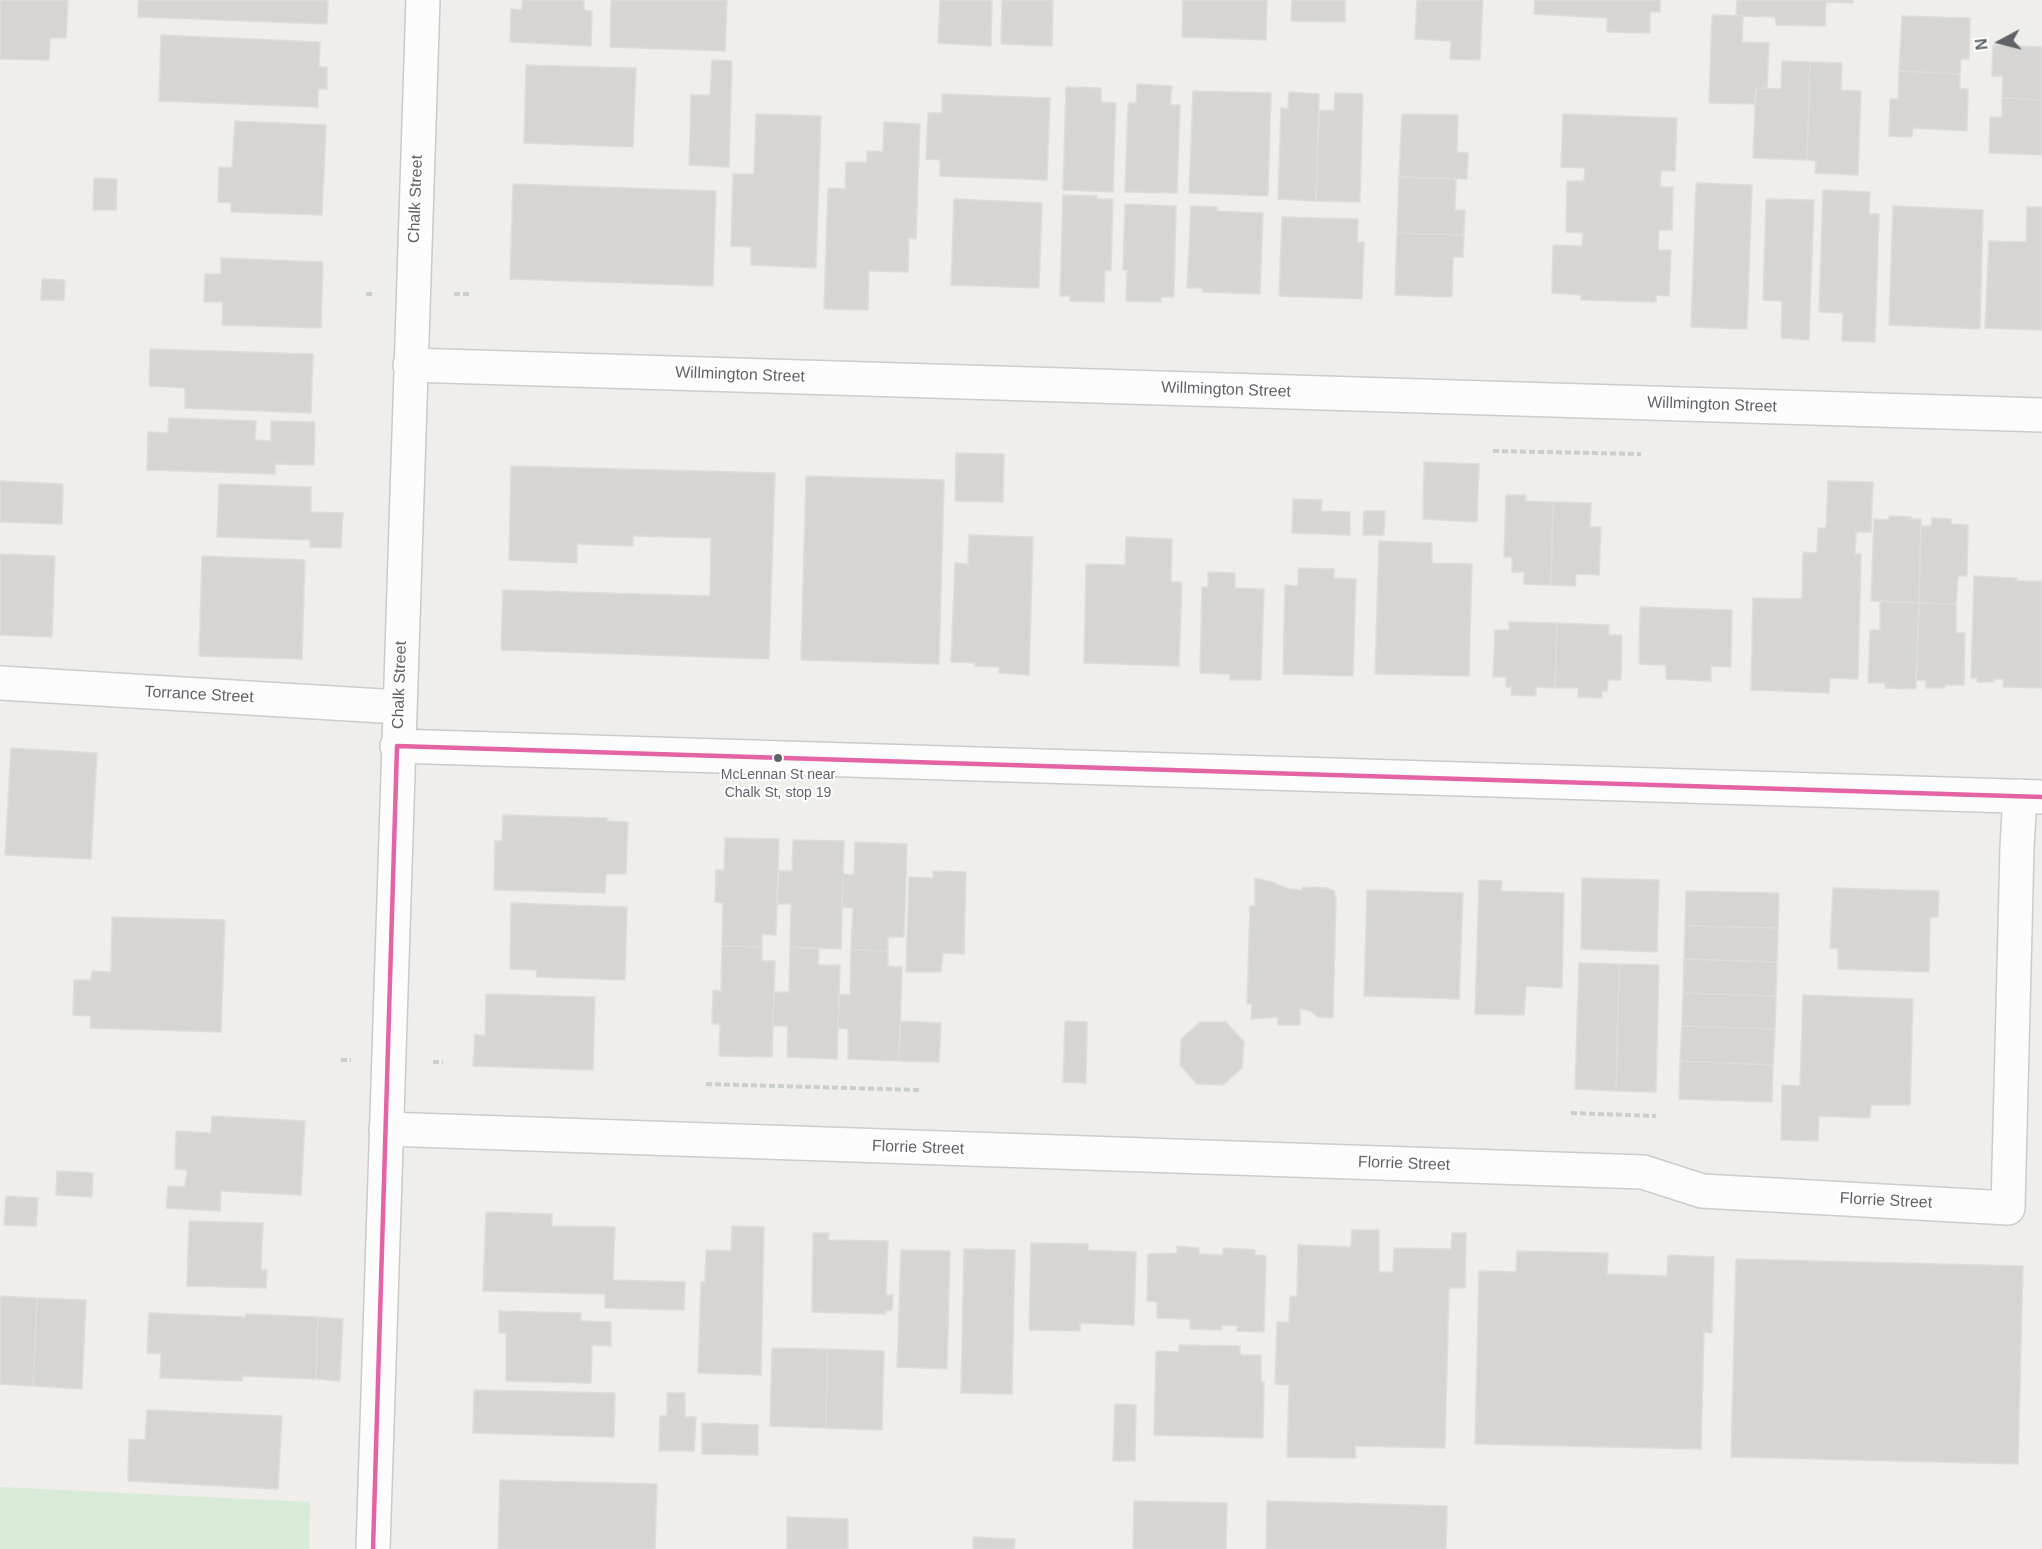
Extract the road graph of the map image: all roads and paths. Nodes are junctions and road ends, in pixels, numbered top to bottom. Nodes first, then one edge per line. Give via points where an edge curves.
1 (423, 0) edge
2 (366, 294) dead end
3 (376, 294) dead end
4 (454, 294) dead end
5 (472, 294) dead end
6 (410, 364) junction
7 (2042, 415) edge
8 (1493, 451) dead end
9 (1641, 454) dead end
10 (0, 683) edge
11 (399, 707) junction
12 (398, 746) junction
13 (2031, 797) edge
14 (341, 1060) dead end
15 (352, 1060) dead end
16 (433, 1062) dead end
17 (442, 1062) dead end
18 (706, 1084) dead end
19 (920, 1090) dead end
20 (1571, 1113) dead end
21 (1656, 1116) dead end
22 (386, 1129) junction
23 (373, 1549) edge

1 - 6 street, Chalk Street
2 - 3 path
4 - 5 path
6 - 7 street, Willmington Street
6 - 11 street, Chalk Street
8 - 9 path
10 - 11 street, Torrance Street
11 - 12 street, Chalk Street
12 - 13 street
12 - 22 street, Chalk Street
13 - 22 street, Florrie Street via 2016,848 2008,1208 1702,1191 1643,1172
14 - 15 path
16 - 17 path
18 - 19 path
20 - 21 path
22 - 23 street, Chalk Street

